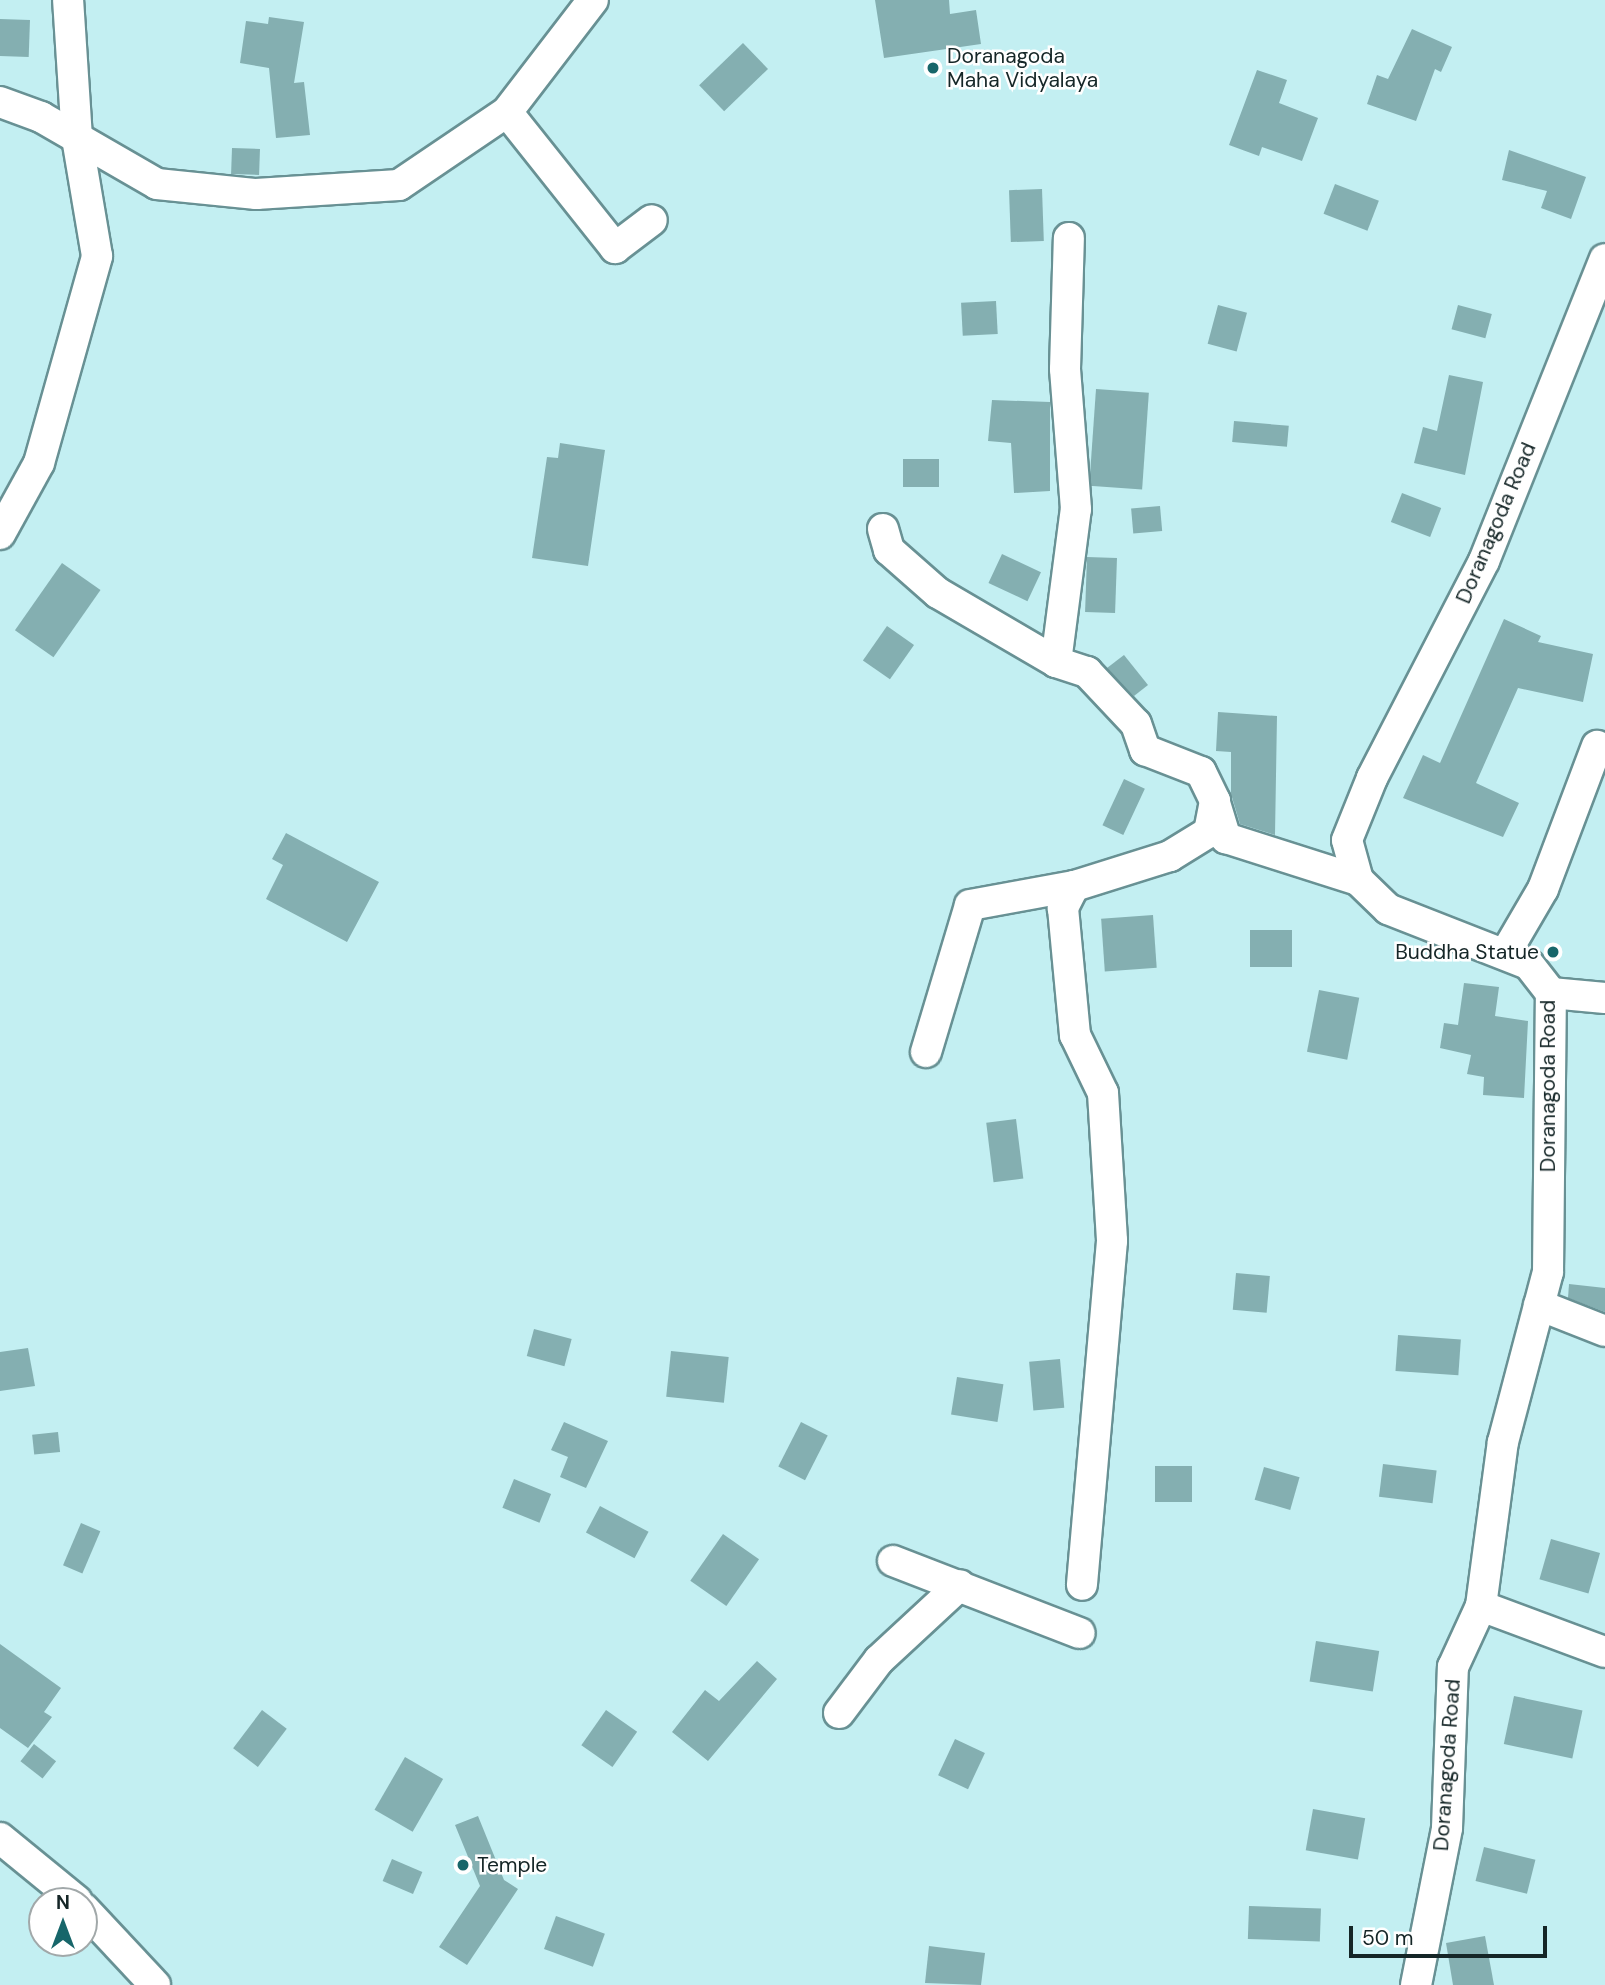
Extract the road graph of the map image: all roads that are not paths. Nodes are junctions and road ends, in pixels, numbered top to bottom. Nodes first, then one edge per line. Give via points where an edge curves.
1 (68, 0) edge
2 (593, 0) edge
3 (0, 102) edge
4 (507, 112) junction
5 (77, 138) junction
6 (652, 220) dead end
7 (1069, 238) dead end
8 (1605, 259) edge
9 (883, 529) dead end
10 (0, 534) edge
11 (1056, 662) junction
12 (1597, 746) dead end
13 (1215, 801) junction
14 (1358, 880) junction
15 (1074, 886) junction
16 (1505, 954) junction
17 (1551, 993) junction
18 (1605, 998) edge
19 (926, 1052) dead end
20 (1539, 1305) junction
21 (1605, 1331) edge
22 (893, 1561) dead end
23 (960, 1585) junction
24 (1082, 1585) dead end
25 (1480, 1606) junction
26 (1080, 1633) dead end
27 (1605, 1652) edge
28 (839, 1713) dead end
29 (0, 1838) edge
30 (60, 1887) edge
31 (98, 1924) edge
32 (155, 1985) edge
33 (1416, 1985) edge

1 - 5 street
2 - 4 street
3 - 5 street
4 - 5 street via 399,185 269,194 158,184
4 - 6 street via 615,248
5 - 10 street via 97,256 39,463
7 - 11 street via 1065,369 1076,509
8 - 14 street, Doranagoda Road via 1484,561 1372,778 1347,841
9 - 11 street via 889,550 937,593
11 - 13 street via 1087,672 1136,724 1145,750 1201,772
12 - 16 street via 1543,889
13 - 14 street via 1226,838
13 - 15 street via 1209,832 1170,856
14 - 16 street, Doranagoda Road via 1388,909
15 - 19 street via 970,905
15 - 24 street via 1063,908 1075,1035 1103,1093 1112,1241
16 - 17 street, Doranagoda Road via 1528,964
17 - 18 street
17 - 20 street, Doranagoda Road via 1548,1272
20 - 21 street
20 - 25 street, Doranagoda Road via 1503,1442
22 - 23 street
23 - 26 street
23 - 28 street via 879,1660
25 - 27 street
25 - 33 street, Doranagoda Road via 1453,1667 1447,1828
29 - 30 street
31 - 32 street

